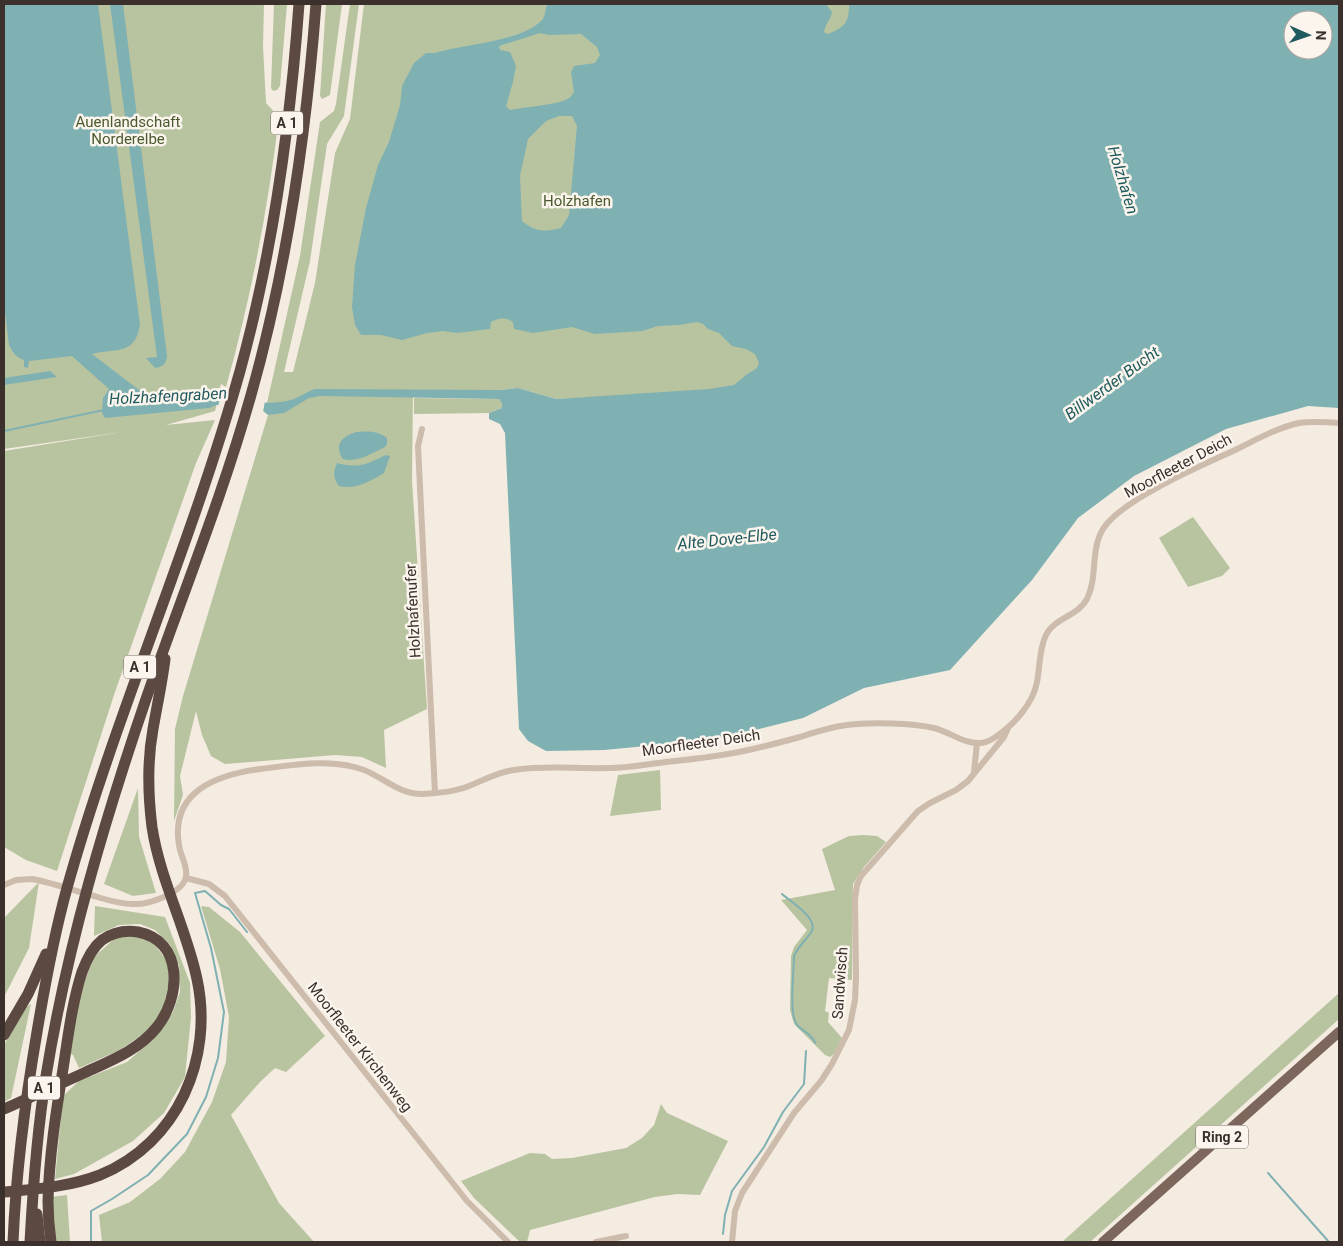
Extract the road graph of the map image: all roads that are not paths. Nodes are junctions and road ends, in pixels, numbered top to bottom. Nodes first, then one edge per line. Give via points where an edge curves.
1 (299, 4) edge
2 (316, 4) edge
3 (1339, 423) edge
4 (422, 429) dead end
5 (168, 637) junction
6 (1009, 726) junction
7 (977, 743) junction
8 (974, 773) junction
9 (435, 793) junction
10 (186, 878) junction
11 (4, 885) edge
12 (57, 930) junction
13 (1339, 1032) edge
14 (4, 1034) edge
15 (8, 1107) edge
16 (34, 1178) junction
17 (4, 1192) edge
18 (626, 1236) dead end
19 (13, 1242) edge
20 (30, 1242) edge
21 (40, 1242) edge
22 (51, 1242) edge
23 (508, 1242) edge
24 (596, 1242) edge
25 (732, 1242) edge
26 (1103, 1242) edge

1 - 12 highway, A 1 via 273,227 234,392 99,782
2 - 5 highway, A 1 via 306,108 289,228 274,303 246,410
3 - 6 street, Moorfleeter Deich via 1305,422 1277,431 1145,495 1112,519 1100,536 1088,598 1078,610 1047,631 1033,695
4 - 9 street, Holzhafenufer via 418,446
5 - 16 highway, A 1 via 116,788 85,893 46,1076
5 - 17 highway via 153,729 149,802 159,861 194,965 202,1010 202,1038 196,1063 189,1086 162,1128 122,1163 81,1181
6 - 7 street, Moorfleeter Deich via 991,740
6 - 8 street, Sandwisch via 1004,737
7 - 8 street
7 - 9 street, Moorfleeter Deich via 929,727 848,724 719,756 614,768 519,769 466,788
8 - 25 street, Sandwisch via 965,784 918,812 861,876 855,899 855,1000 849,1030 829,1070 794,1113 742,1193 735,1210
9 - 10 street, Moorfleeter Deich via 401,791 364,770 343,765 305,764 236,772 199,788 185,806 180,818 178,843
10 - 11 street via 183,884 162,898 136,904 32,879
10 - 23 street, Moorfleeter Kirchenweg via 209,884 225,896 467,1201
12 - 14 highway via 31,987
12 - 19 highway, A 1 via 29,1077 16,1177
13 - 26 main road, Ring 2
15 - 22 highway via 69,1080 111,1061 138,1045 156,1028 173,995 174,971 163,946 151,936 134,931 111,935 92,950 82,972 66,1047 56,1115 48,1201
16 - 20 highway, A 1
16 - 21 highway
18 - 24 street

